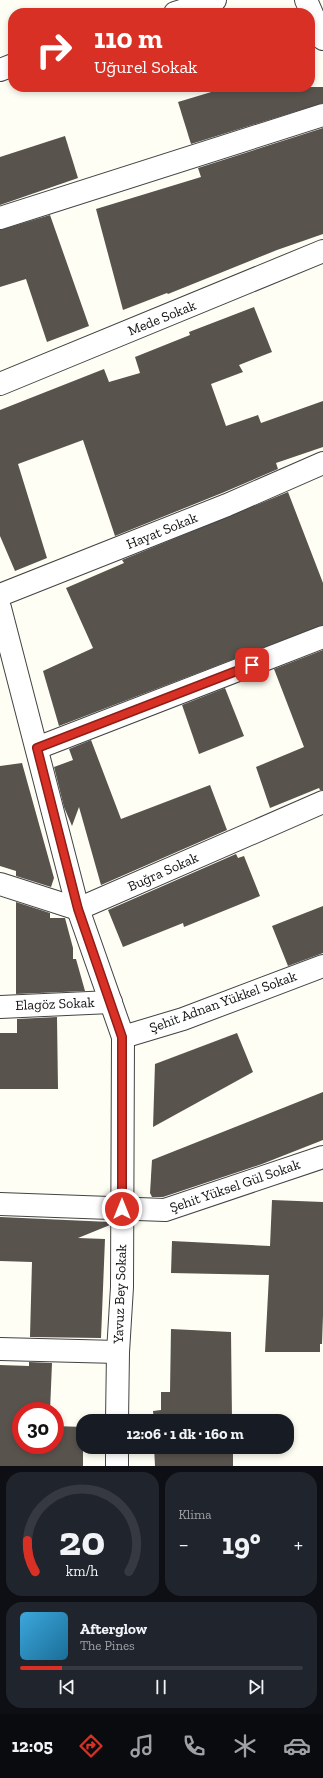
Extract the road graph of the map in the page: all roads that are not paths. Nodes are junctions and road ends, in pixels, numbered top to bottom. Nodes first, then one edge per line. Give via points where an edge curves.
1 (215, 0) edge
2 (190, 8) edge
3 (315, 21) edge
4 (323, 39) edge
5 (323, 115) edge
6 (0, 218) edge
7 (323, 251) edge
8 (0, 384) edge
9 (323, 463) edge
10 (0, 595) edge
11 (0, 608) edge
12 (323, 637) edge
13 (37, 748) junction
14 (323, 802) edge
15 (0, 884) edge
16 (78, 909) junction
17 (323, 966) edge
18 (111, 1002) junction
19 (0, 1006) edge
20 (122, 1037) junction
21 (323, 1157) edge
22 (0, 1204) edge
23 (122, 1209) junction
24 (0, 1349) edge
25 (118, 1352) junction
26 (117, 1414) edge
27 (117, 1454) edge
28 (117, 1466) edge

1 - 2 street
3 - 4 street
5 - 6 street
7 - 8 street, Mede Sokak
9 - 10 street, Hayat Sokak via 227,506
11 - 13 street, Yavuz Bey Sokak
12 - 13 street
13 - 16 street, Yavuz Bey Sokak
14 - 16 street, Buğra Sokak
15 - 16 street
16 - 18 street, Yavuz Bey Sokak
17 - 20 street, Şehit Adnan Yükkel Sokak via 183,1019
18 - 19 street, Elagöz Sokak
18 - 20 street, Yavuz Bey Sokak
20 - 23 street, Yavuz Bey Sokak
21 - 23 street, Şehit Yüksel Gül Sokak via 165,1210
22 - 23 street, Şehit Yüksel Gül Sokak
23 - 25 street, Yavuz Bey Sokak via 122,1287
24 - 25 street
25 - 26 street, Yavuz Bey Sokak
27 - 28 street

